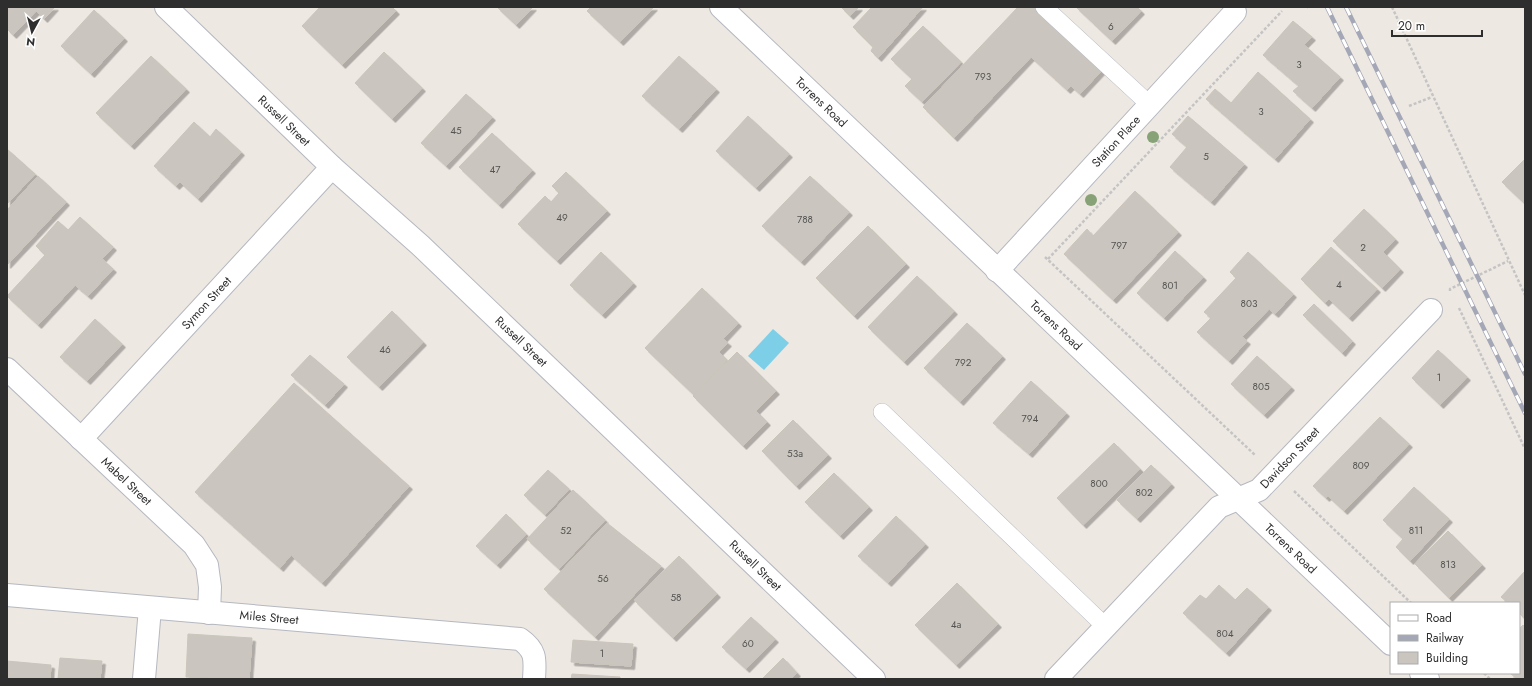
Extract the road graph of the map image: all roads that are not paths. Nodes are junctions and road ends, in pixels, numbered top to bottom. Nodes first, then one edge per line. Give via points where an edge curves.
1 (166, 7) edge
2 (721, 7) edge
3 (1044, 7) edge
4 (1235, 12) dead end
5 (1149, 104) junction
6 (332, 167) junction
7 (997, 271) junction
8 (1431, 310) dead end
9 (7, 369) edge
10 (882, 412) dead end
11 (81, 439) junction
12 (1238, 499) junction
13 (7, 595) edge
14 (150, 608) junction
15 (210, 613) junction
16 (1106, 627) junction
17 (1390, 643) edge
18 (144, 679) edge
19 (534, 679) edge
20 (874, 679) edge
21 (1056, 679) edge

1 - 6 street, Russell Street
2 - 7 street, Torrens Road
3 - 5 lane
4 - 5 street, Station Place
5 - 7 street, Station Place
6 - 11 street, Symon Street
6 - 20 street, Russell Street via 420,245
7 - 12 street, Torrens Road
8 - 12 street, Davidson Street via 1259,490
9 - 11 street, Mabel Street
10 - 16 lane
11 - 15 street, Mabel Street via 194,545 207,565
12 - 16 street, Davidson Street via 1219,507
12 - 17 street, Torrens Road
13 - 14 street, Miles Street
14 - 15 street, Miles Street
14 - 18 street
15 - 19 street, Miles Street via 520,639 530,645 534,654
16 - 21 street, Davidson Street

